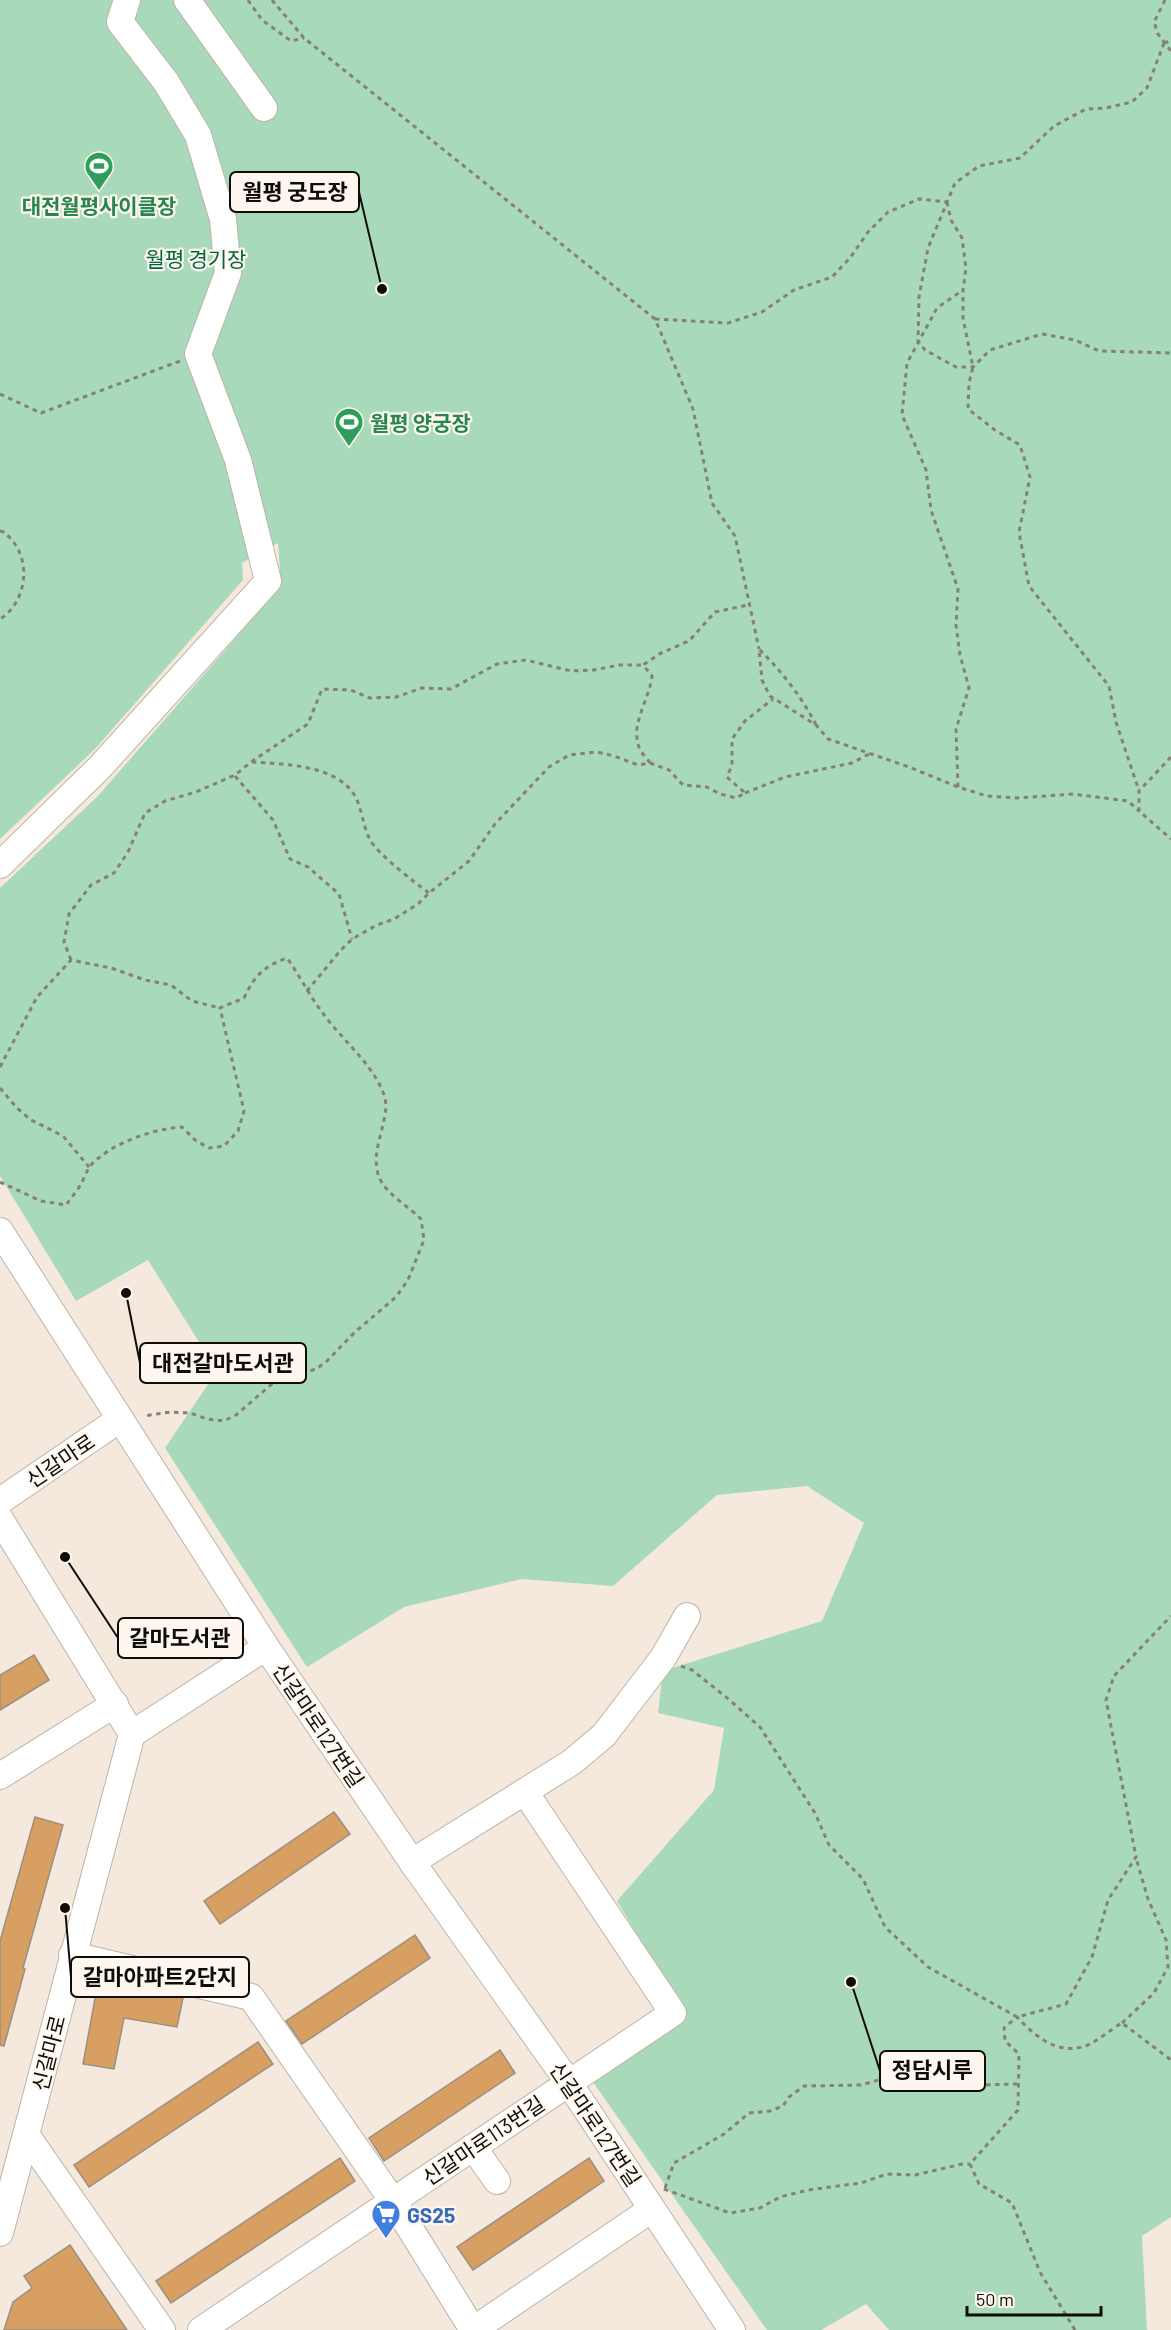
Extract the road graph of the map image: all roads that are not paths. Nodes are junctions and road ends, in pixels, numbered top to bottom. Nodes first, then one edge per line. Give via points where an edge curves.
1 (187, 0) edge
2 (123, 11) edge
3 (264, 108) dead end
4 (0, 865) edge
5 (0, 1230) edge
6 (120, 1419) junction
7 (0, 1501) edge
8 (0, 1519) edge
9 (687, 1616) dead end
10 (266, 1647) junction
11 (115, 1704) junction
12 (132, 1734) junction
13 (0, 1776) edge
14 (525, 1792) junction
15 (412, 1863) junction
16 (72, 1955) junction
17 (569, 2083) junction
18 (16, 2146) edge
19 (473, 2147) junction
20 (497, 2181) dead end
21 (659, 2198) junction
22 (393, 2201) junction
23 (0, 2233) edge
24 (215, 2326) edge
25 (162, 2330) edge
26 (473, 2330) edge
27 (732, 2330) edge

1 - 3 street
2 - 4 street via 198,135 223,219 228,273 198,354 238,460 268,581 102,766
5 - 6 street, 신갈마로127번길
6 - 7 street, 신갈마로
6 - 10 street, 신갈마로127번길
8 - 11 street
9 - 14 street via 663,1658 604,1736
10 - 12 street
10 - 15 street, 신갈마로127번길
11 - 12 street
11 - 13 street
12 - 16 street, 신갈마로
14 - 15 street
14 - 17 street, 신갈마로113번길 via 673,2013
15 - 17 street, 신갈마로127번길
16 - 18 street, 신갈마로
16 - 22 street via 251,1997
17 - 19 street, 신갈마로113번길
17 - 21 street, 신갈마로127번길
18 - 23 street, 신갈마로
18 - 25 street
19 - 20 street
19 - 22 street, 신갈마로113번길
21 - 26 street, 신갈마로127번길
21 - 27 street, 신갈마로127번길
22 - 24 street, 신갈마로113번길
22 - 26 street

